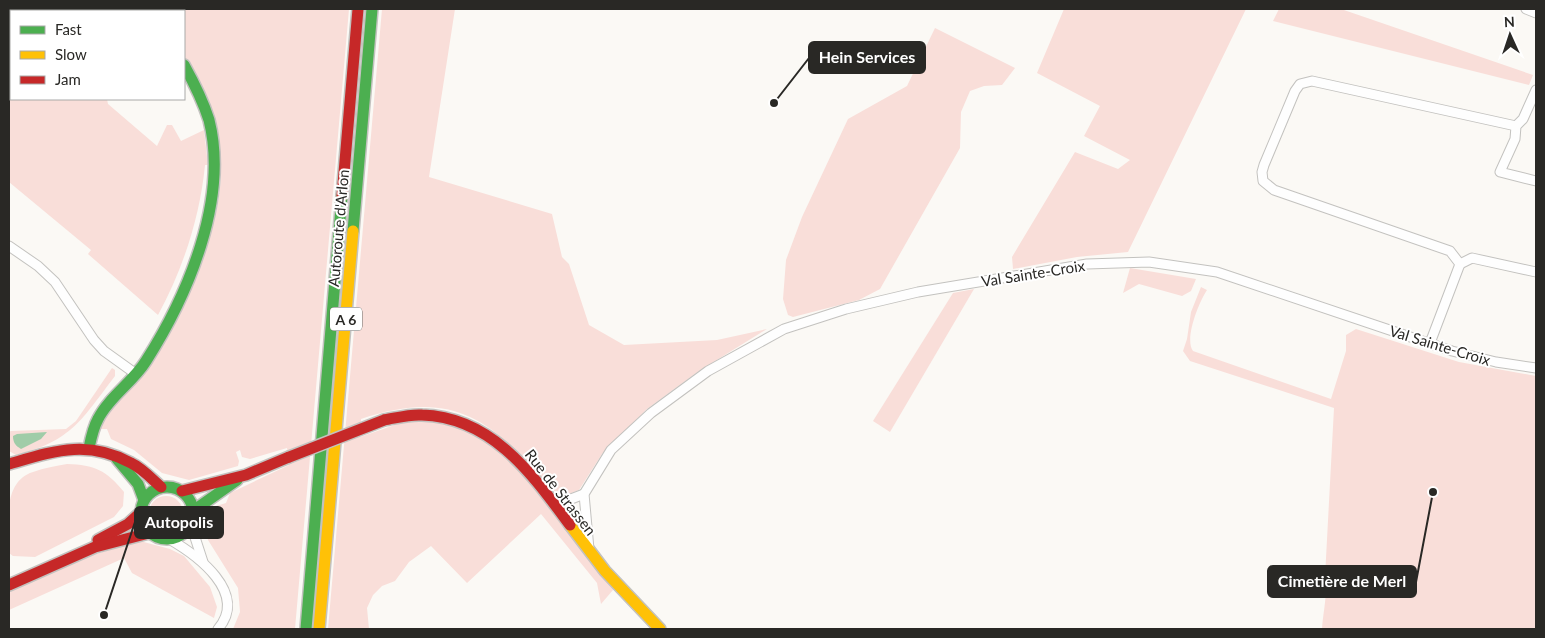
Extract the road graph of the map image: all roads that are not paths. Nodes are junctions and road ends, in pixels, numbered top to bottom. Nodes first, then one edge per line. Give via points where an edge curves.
1 (358, 9) edge
2 (372, 9) edge
3 (1526, 9) edge
4 (1536, 13) edge
5 (185, 67) edge
6 (1536, 90) edge
7 (1516, 126) junction
8 (1536, 181) edge
9 (9, 246) edge
10 (1460, 264) junction
11 (1536, 272) edge
12 (1430, 343) junction
13 (1536, 368) edge
14 (136, 374) junction
15 (89, 448) junction
16 (116, 457) junction
17 (9, 464) edge
18 (246, 475) junction
19 (161, 487) junction
20 (182, 491) junction
21 (584, 494) junction
22 (144, 500) junction
23 (552, 502) junction
24 (193, 511) junction
25 (140, 513) junction
26 (191, 525) junction
27 (149, 533) junction
28 (169, 539) junction
29 (590, 552) junction
30 (204, 562) junction
31 (46, 568) junction
32 (9, 585) edge
33 (218, 629) edge
34 (306, 629) edge
35 (319, 629) edge
36 (660, 629) edge

1 - 34 main road, Autoroute d'Arlon / A 6
2 - 35 main road, Autoroute d'Arlon / A 6
3 - 4 street
5 - 14 main road via 209,120 215,173 212,203 193,265 162,333
6 - 7 street via 1523,119
7 - 8 street via 1515,139 1500,172
7 - 10 street via 1312,81 1300,84 1296,91 1264,166 1263,181 1274,190 1450,251
9 - 14 street via 55,282 94,340
10 - 11 street via 1472,258
10 - 12 street
12 - 13 street, Val Sainte-Croix via 1496,362
12 - 21 street, Val Sainte-Croix via 1217,272 1148,262 1087,264 882,299 787,327 708,371 651,413 611,450
14 - 15 main road via 100,416
15 - 16 main road
15 - 17 main road via 61,449
16 - 19 main road via 132,463
16 - 22 main road via 138,484
18 - 20 main road, Rue de Strassen
18 - 23 main road, Rue de Strassen, bridge via 384,420 425,413 444,415 475,426 511,452
18 - 24 main road, Rue de Strassen
19 - 20 main road via 170,486
19 - 22 main road
20 - 24 main road
21 - 23 street
21 - 29 street
22 - 25 main road
23 - 29 main road, Rue de Strassen
24 - 26 main road
25 - 27 main road
25 - 31 main road via 128,524
26 - 28 main road via 182,534
26 - 30 street
27 - 28 main road
27 - 31 main road
28 - 30 street
29 - 36 main road, Rue de Strassen
30 - 33 street via 225,593 226,614
31 - 32 main road

